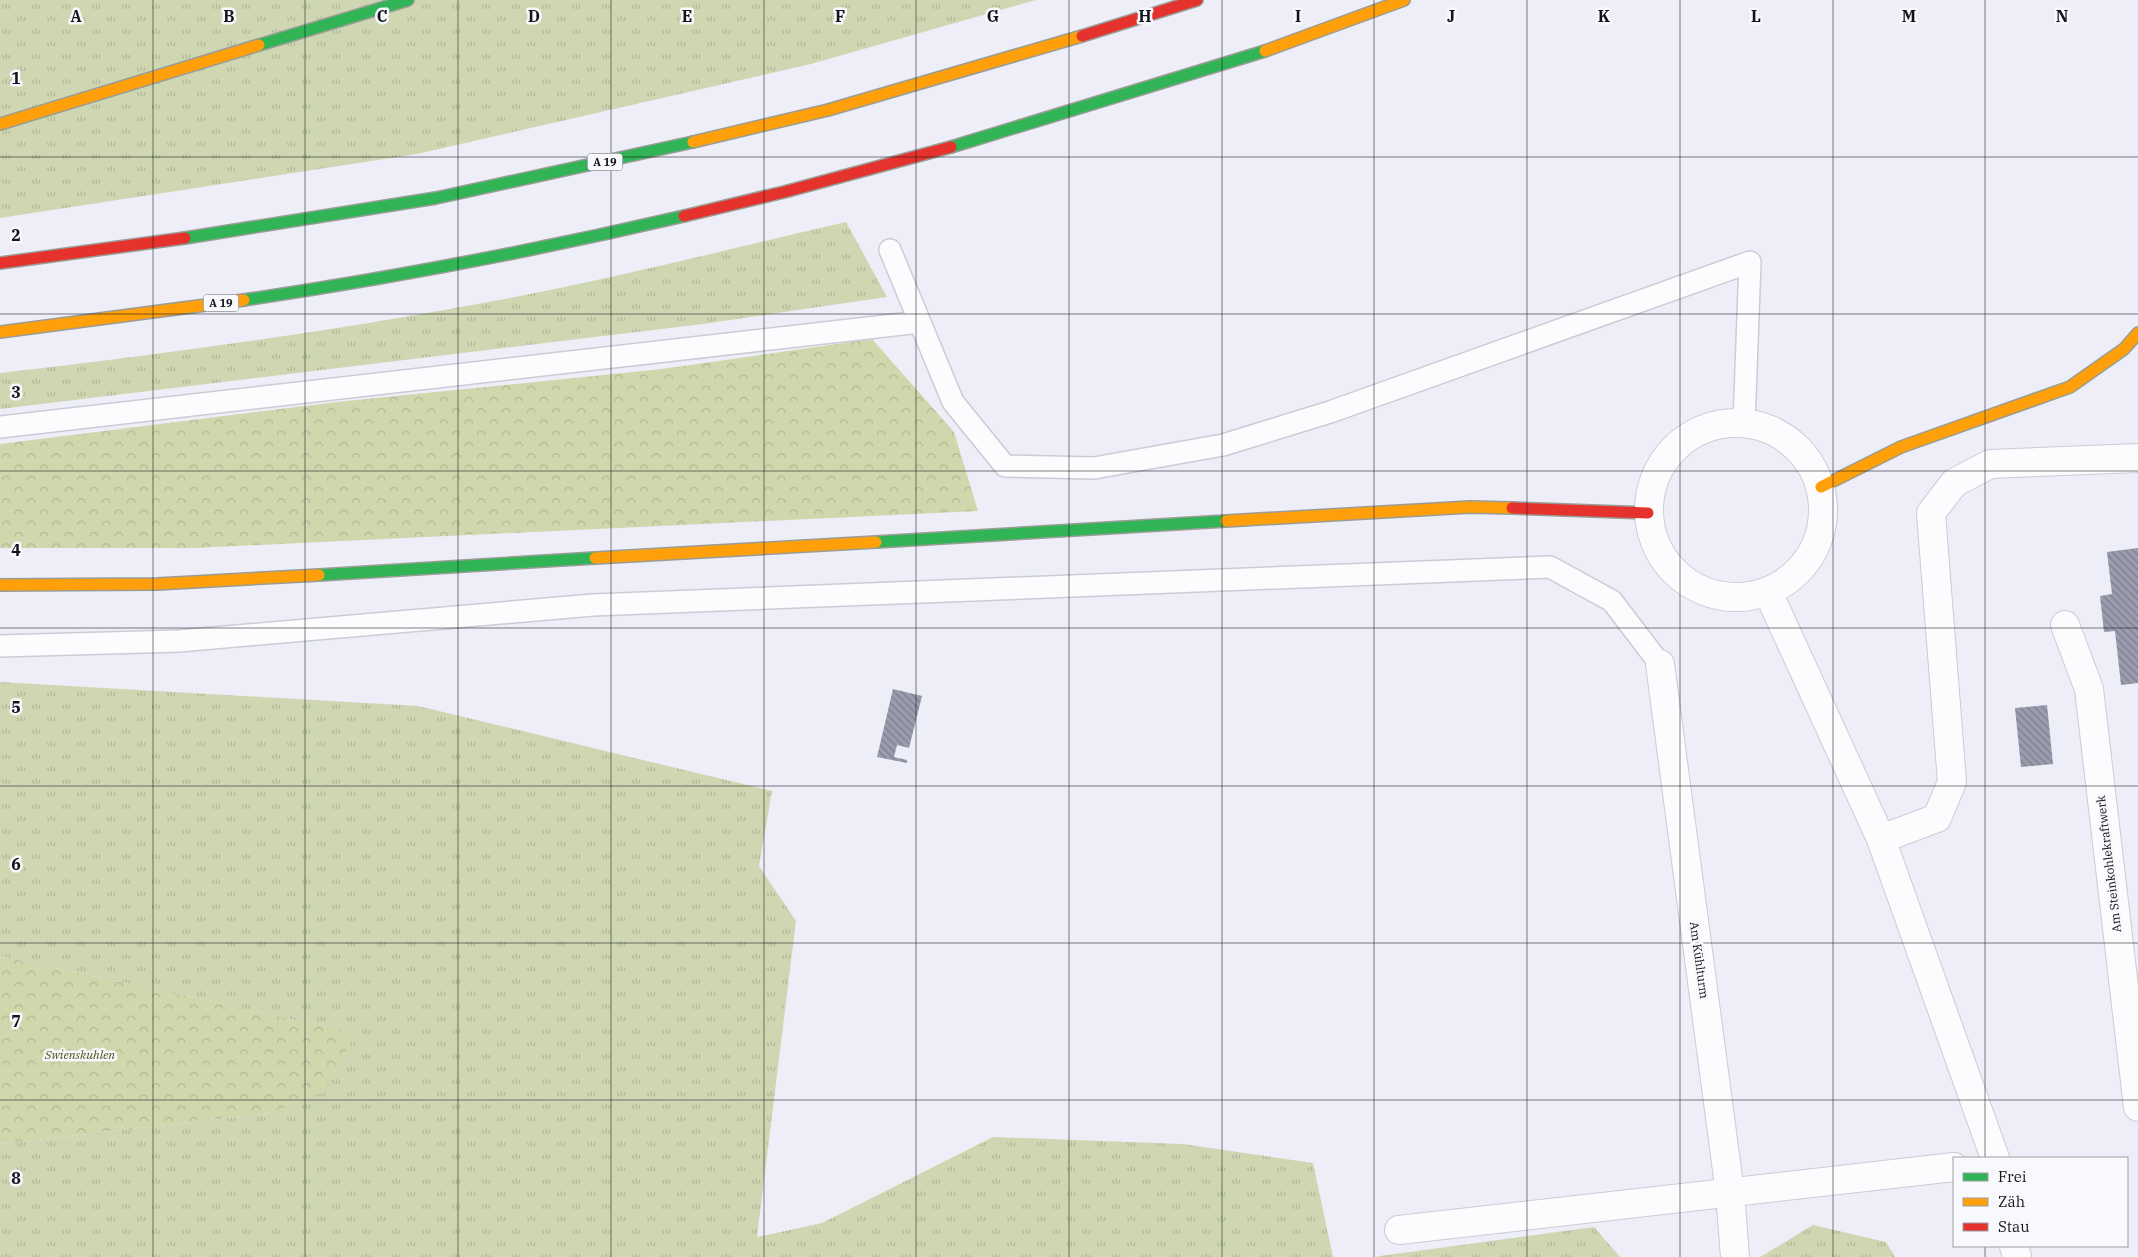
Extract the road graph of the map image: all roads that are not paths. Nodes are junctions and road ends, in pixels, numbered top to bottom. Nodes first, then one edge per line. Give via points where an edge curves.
1 (408, 0) edge
2 (1197, 0) edge
3 (1404, 0) edge
4 (0, 124) edge
5 (890, 250) dead end
6 (0, 263) edge
7 (920, 322) junction
8 (0, 332) edge
9 (2138, 333) edge
10 (1744, 423) junction
11 (0, 427) edge
12 (2138, 458) edge
13 (1821, 487) junction
14 (1648, 513) junction
15 (0, 585) edge
16 (1768, 592) junction
17 (2065, 625) dead end
18 (0, 646) edge
19 (1660, 664) joint
20 (1881, 839) junction
21 (2138, 1107) edge
22 (1995, 1157) edge
23 (1953, 1167) edge
24 (1730, 1193) junction
25 (1399, 1230) dead end
26 (1734, 1257) edge

1 - 4 highway
2 - 6 highway, A 19 via 1023,56 828,110 627,158 397,204 230,232
3 - 8 highway, A 19 via 1260,52 1062,114 732,205 572,242 338,286 111,320
5 - 7 lane
7 - 10 lane via 953,402 1005,466 1094,468 1223,445 1330,412 1750,262
7 - 11 lane
9 - 13 highway via 2124,349 2070,387 1902,447
10 - 13 street via 1770,429 1793,443 1810,463
10 - 14 street via 1714,425 1687,437 1661,466 1652,484
12 - 20 street via 1990,464 1954,483 1931,514 1952,782 1937,818
13 - 16 street via 1824,513 1820,538 1808,561 1791,579
14 - 15 highway via 1470,507 157,584
14 - 16 street via 1653,541 1667,565 1688,584 1713,596 1741,598
16 - 20 street
17 - 21 street, Am Steinkohlekraftwerk via 2089,689
18 - 19 lane via 178,641 593,605 1550,567 1612,601
19 - 24 street, Am Kühlturm
20 - 22 street
23 - 24 street
24 - 25 street
24 - 26 street, Am Kühlturm

